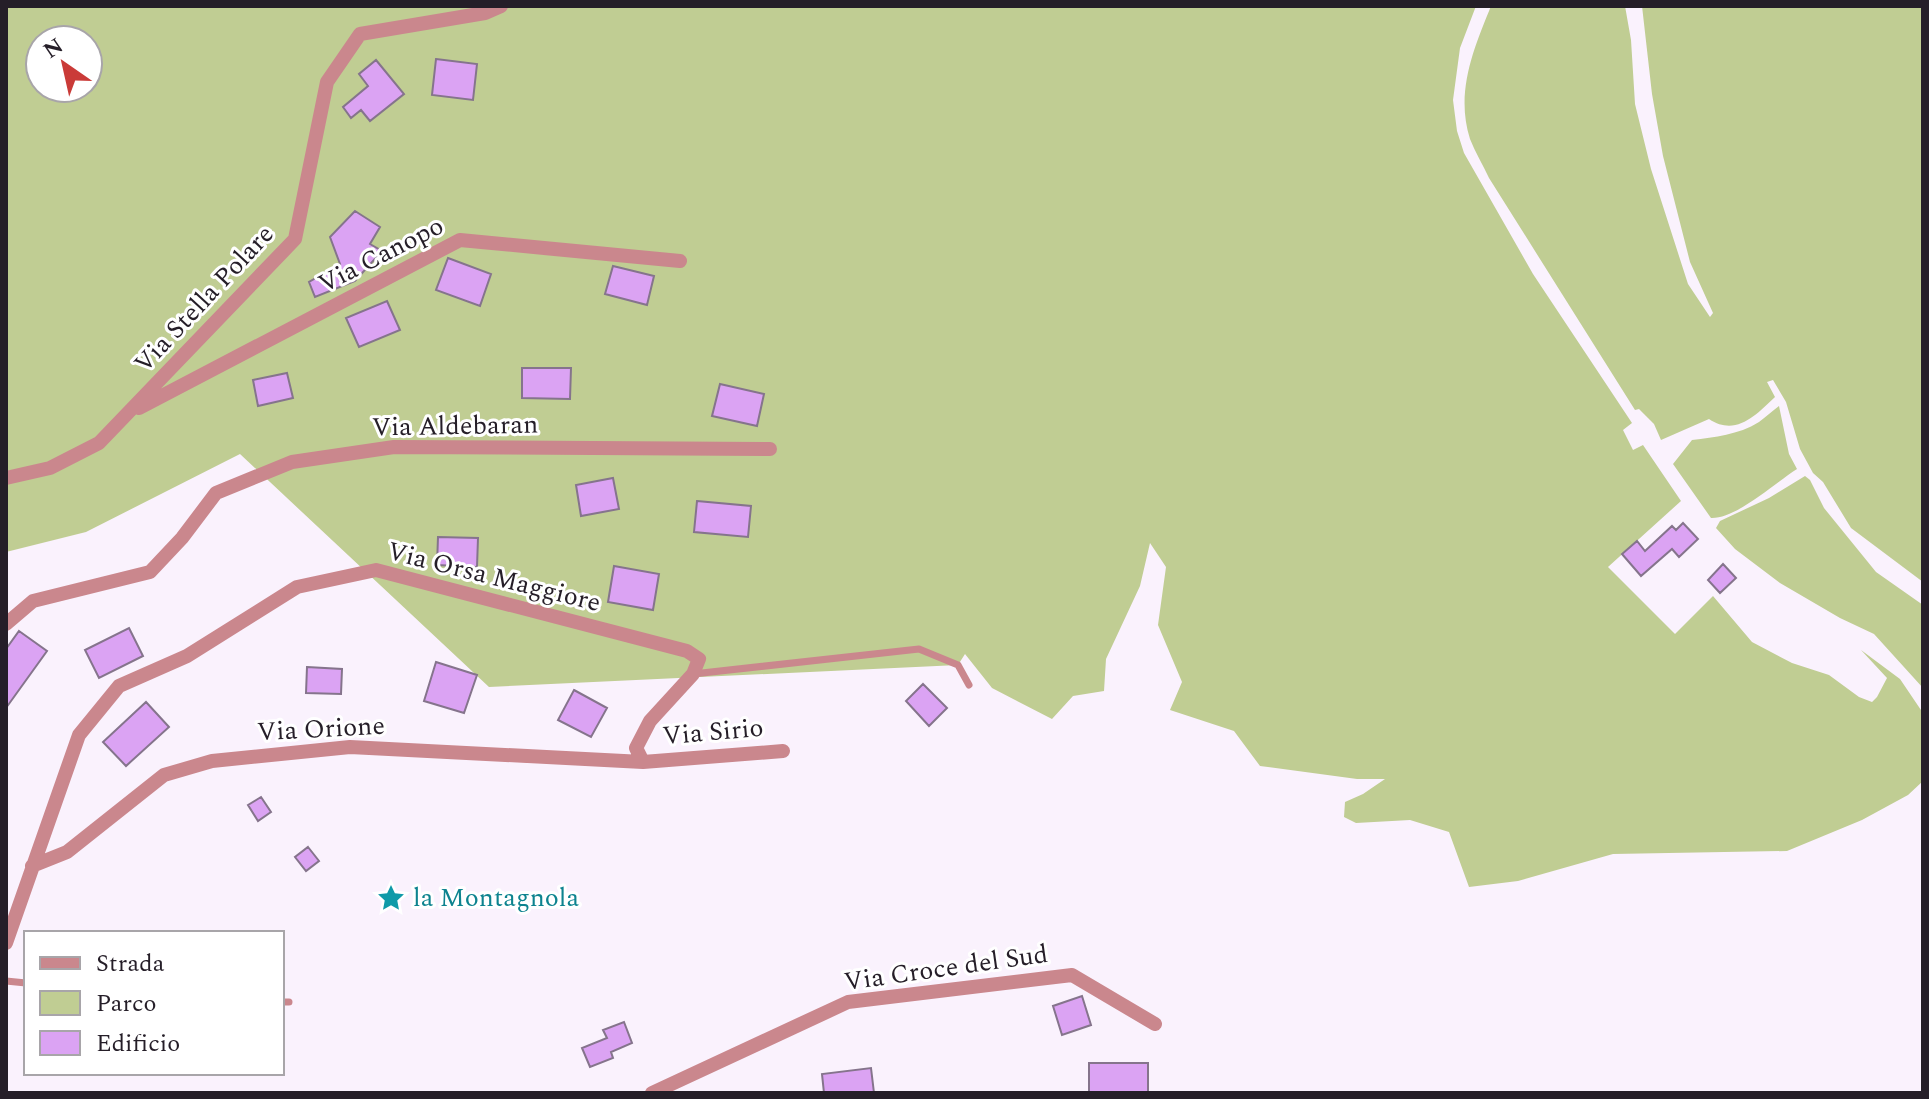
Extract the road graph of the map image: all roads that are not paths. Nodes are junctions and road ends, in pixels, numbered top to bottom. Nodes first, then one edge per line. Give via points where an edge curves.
1 (501, 6) edge
2 (680, 261) dead end
3 (128, 414) junction
4 (770, 449) dead end
5 (6, 478) edge
6 (6, 624) edge
7 (693, 674) junction
8 (969, 685) dead end
9 (783, 751) dead end
10 (643, 762) junction
11 (32, 866) junction
12 (6, 943) edge
13 (1155, 1024) dead end
14 (652, 1093) edge

1 - 3 street, Via Stella Polare via 360,34 327,82 295,239
2 - 3 street, Via Canopo via 460,240
3 - 5 street, Via Stella Polare via 99,443 50,468
4 - 6 street, Via Aldebaran via 394,447 292,462 216,493 150,572 33,601
7 - 8 lane via 919,649 958,665
7 - 10 street, Via Sirio via 650,721 636,748
7 - 11 street, Via Orsa Maggiore via 699,659 687,651 376,570 297,587 187,656 119,686 79,735
9 - 10 street, Via Sirio
10 - 11 street, Via Orione via 350,747 212,761 164,775 67,852
11 - 12 street, Via Orsa Maggiore
13 - 14 street, Via Croce del Sud via 1072,975 848,1002

